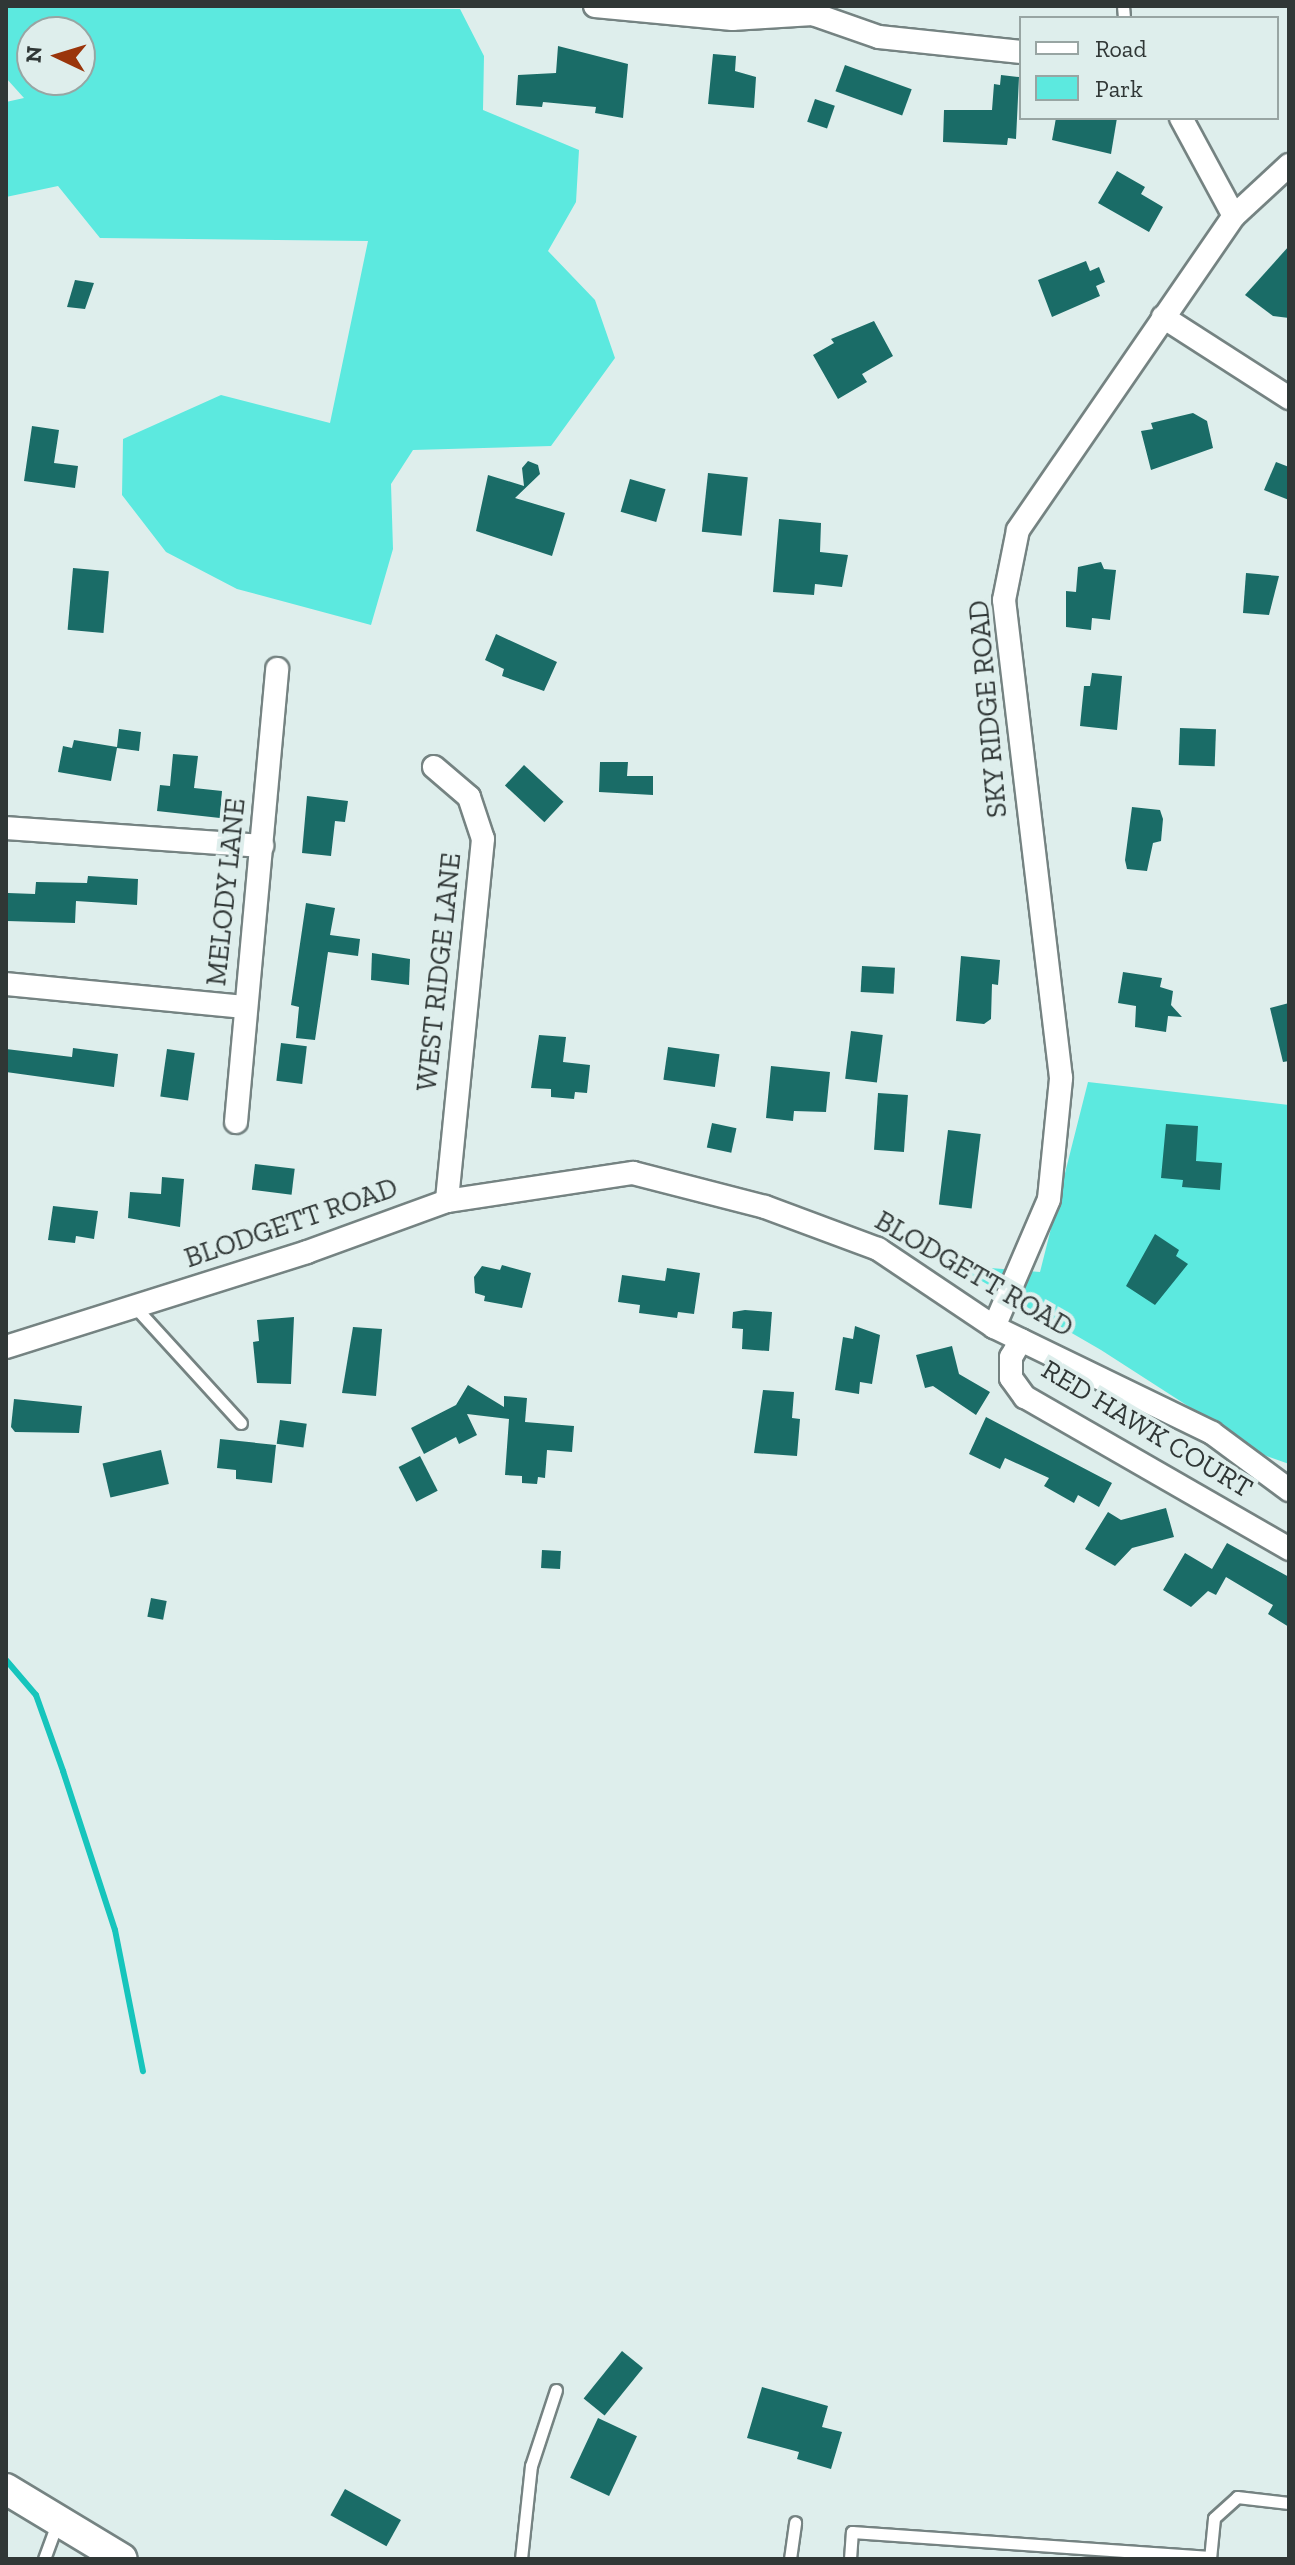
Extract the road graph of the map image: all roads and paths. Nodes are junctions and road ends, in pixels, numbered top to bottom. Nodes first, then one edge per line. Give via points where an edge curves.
1 (595, 6) edge
2 (810, 10) edge
3 (1019, 52) edge
4 (1182, 120) edge
5 (1289, 165) edge
6 (1234, 216) junction
7 (1163, 317) junction
8 (1289, 398) edge
9 (277, 669) dead end
10 (434, 767) dead end
11 (6, 828) edge
12 (262, 846) junction
13 (6, 984) edge
14 (244, 1007) junction
15 (236, 1122) dead end
16 (447, 1201) junction
17 (135, 1307) junction
18 (994, 1327) junction
19 (1021, 1340) junction
20 (6, 1347) edge
21 (241, 1423) dead end
22 (1289, 1490) edge
23 (1289, 1549) edge
24 (556, 2390) dead end
25 (6, 2489) edge
26 (1289, 2503) edge
27 (58, 2521) junction
28 (795, 2522) dead end
29 (1210, 2558) edge
30 (44, 2559) edge
31 (122, 2559) edge
32 (521, 2559) edge
33 (790, 2559) edge
34 (850, 2559) edge

1 - 2 street via 732,19
2 - 3 street via 879,37
4 - 6 street
5 - 6 street, SKY RIDGE ROAD
6 - 7 street, SKY RIDGE ROAD
7 - 8 street
7 - 18 street, SKY RIDGE ROAD via 1018,530 1004,600 1061,1078 1049,1199
9 - 12 street, MELODY LANE
10 - 16 street, WEST RIDGE LANE via 469,797 483,839
11 - 12 street
12 - 14 street, MELODY LANE
13 - 14 street
14 - 15 street, MELODY LANE
16 - 17 street, BLODGETT ROAD
16 - 18 street, BLODGETT ROAD via 633,1173 837,1232 878,1249
17 - 20 street, BLODGETT ROAD
17 - 21 lane
18 - 19 street, BLODGETT ROAD
19 - 22 street, BLODGETT ROAD via 1212,1433
19 - 23 street, RED HAWK COURT via 1011,1357 1011,1378 1025,1397
24 - 32 lane via 531,2466
25 - 27 street
26 - 29 lane via 1237,2497 1214,2518
27 - 30 lane
27 - 31 street
28 - 33 lane
29 - 34 lane via 852,2532

